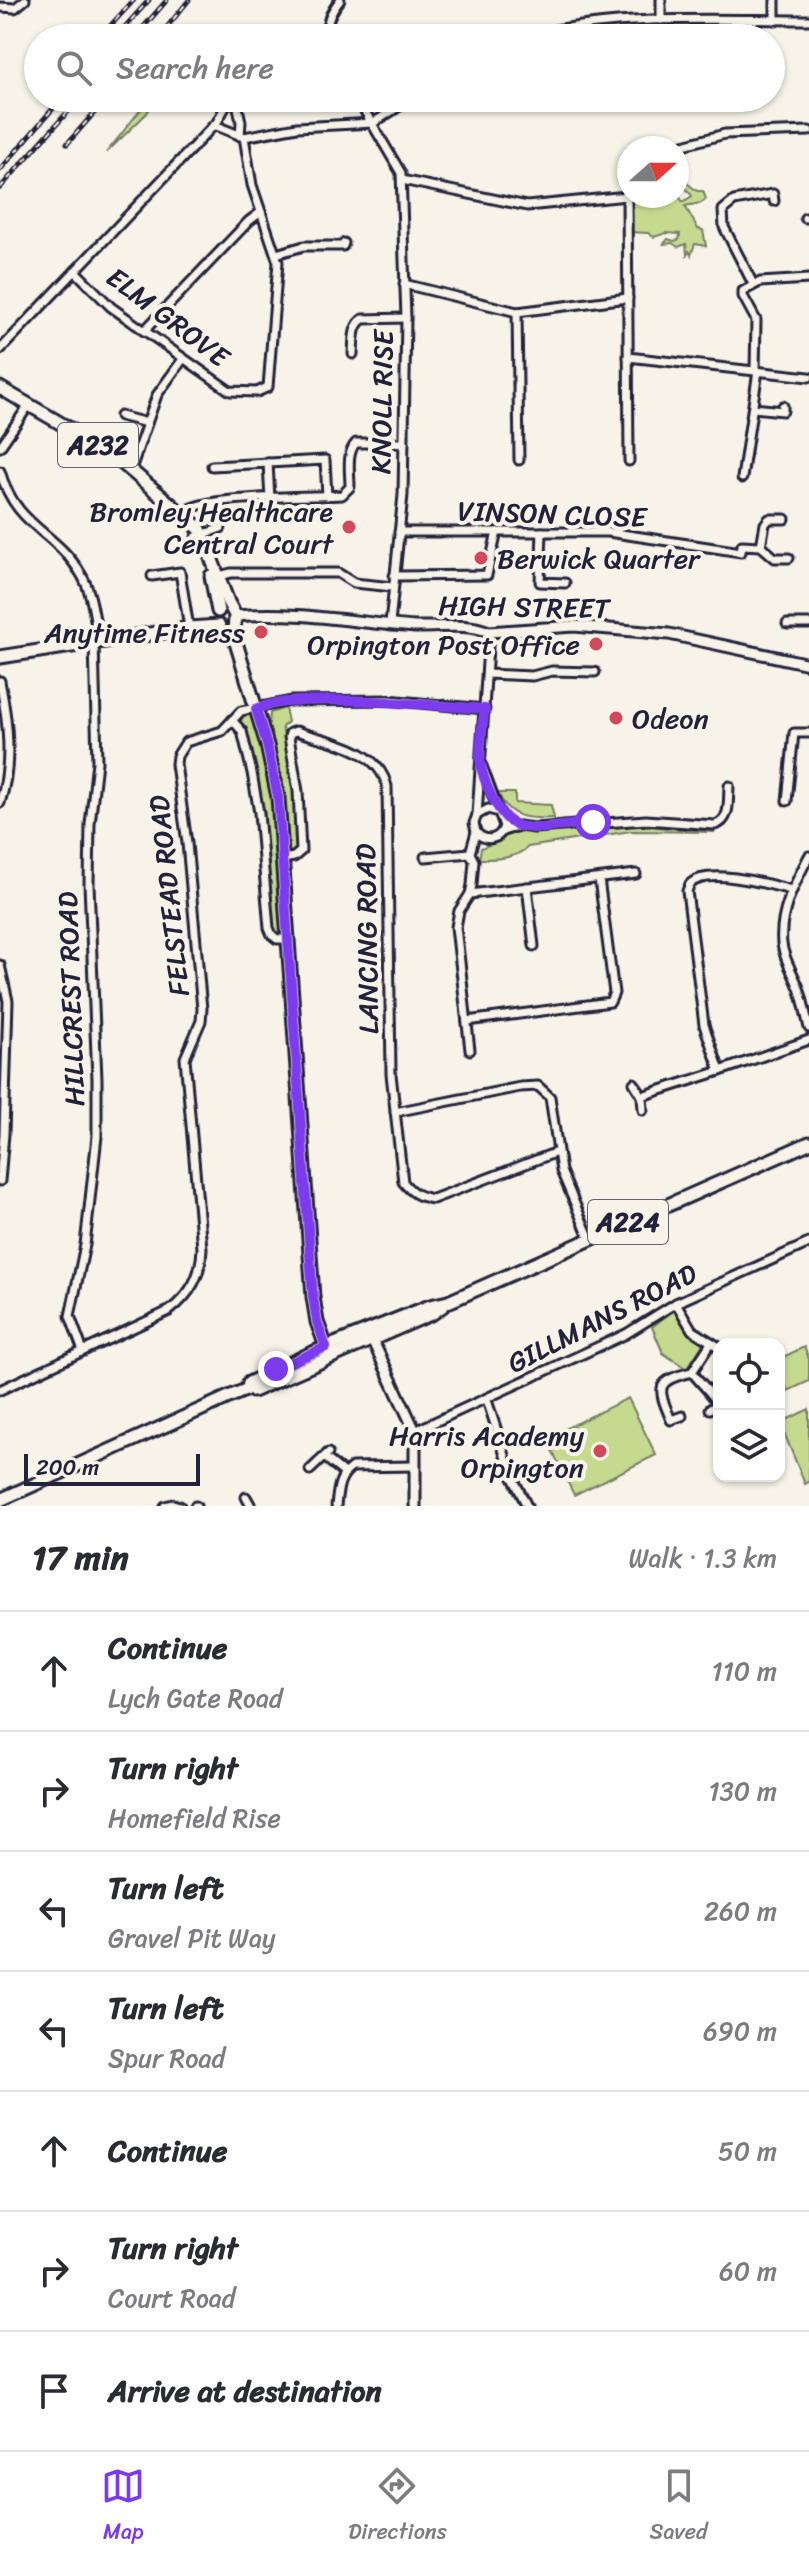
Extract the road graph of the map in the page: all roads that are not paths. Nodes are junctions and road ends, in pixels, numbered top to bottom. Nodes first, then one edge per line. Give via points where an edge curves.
1 (25, 0) edge
2 (340, 0) edge
3 (661, 0) edge
4 (775, 0) edge
5 (0, 7) edge
6 (661, 20) junction
7 (775, 20) junction
8 (809, 20) edge
9 (327, 24) edge
10 (592, 24) edge
11 (224, 112) edge
12 (238, 112) edge
13 (366, 112) edge
14 (390, 112) edge
15 (373, 123) junction
16 (216, 124) junction
17 (809, 131) edge
18 (242, 136) junction
19 (689, 144) edge
20 (402, 180) junction
21 (617, 194) edge
22 (774, 201) dead end
23 (628, 208) edge
24 (261, 212) junction
25 (344, 243) dead end
26 (276, 254) junction
27 (75, 271) junction
28 (809, 279) edge
29 (404, 284) junction
30 (753, 284) junction
31 (628, 298) junction
32 (517, 312) junction
33 (406, 318) junction
34 (144, 331) junction
35 (0, 350) edge
36 (353, 354) dead end
37 (628, 357) junction
38 (183, 359) junction
39 (756, 371) junction
40 (809, 377) edge
41 (0, 388) edge
42 (29, 405) junction
43 (783, 406) dead end
44 (753, 408) junction
45 (120, 416) dead end
46 (147, 423) junction
47 (404, 443) junction
48 (0, 447) edge
49 (519, 460) dead end
50 (629, 461) dead end
51 (268, 463) junction
52 (212, 466) dead end
53 (131, 469) junction
54 (0, 471) edge
55 (742, 478) dead end
56 (327, 496) junction
57 (270, 499) junction
58 (184, 515) junction
59 (785, 519) dead end
60 (221, 528) dead end
61 (399, 532) junction
62 (497, 532) junction
63 (542, 532) junction
64 (199, 535) junction
65 (761, 546) junction
66 (789, 558) dead end
67 (152, 576) dead end
68 (219, 576) junction
69 (394, 576) junction
70 (565, 583) dead end
71 (393, 587) junction
72 (217, 612) junction
73 (228, 621) junction
74 (390, 624) junction
75 (787, 624) dead end
76 (809, 624) edge
77 (189, 628) junction
78 (489, 632) junction
79 (96, 642) junction
80 (0, 657) edge
81 (809, 664) edge
82 (595, 672) dead end
83 (487, 674) junction
84 (0, 681) edge
85 (256, 709) junction
86 (485, 709) junction
87 (232, 720) junction
88 (809, 733) edge
89 (480, 759) junction
90 (729, 786) dead end
91 (787, 801) dead end
92 (0, 803) edge
93 (500, 814) junction
94 (477, 815) junction
95 (519, 826) junction
96 (503, 831) junction
97 (476, 832) junction
98 (486, 839) junction
99 (470, 853) junction
100 (809, 856) edge
101 (425, 857) dead end
102 (283, 859) junction
103 (636, 874) dead end
104 (599, 879) junction
105 (527, 887) junction
106 (791, 890) junction
107 (470, 894) junction
108 (288, 939) junction
109 (534, 946) dead end
110 (0, 965) edge
111 (467, 1021) junction
112 (809, 1028) edge
113 (809, 1040) edge
114 (470, 1050) dead end
115 (720, 1071) junction
116 (634, 1083) dead end
117 (642, 1096) junction
118 (643, 1110) dead end
119 (395, 1112) junction
120 (809, 1143) edge
121 (557, 1152) junction
122 (0, 1181) edge
123 (590, 1239) junction
124 (809, 1243) edge
125 (676, 1303) junction
126 (314, 1309) junction
127 (368, 1336) junction
128 (347, 1339) junction
129 (713, 1344) edge
130 (713, 1347) edge
131 (83, 1351) junction
132 (328, 1352) junction
133 (692, 1372) junction
134 (0, 1390) edge
135 (487, 1400) junction
136 (710, 1409) dead end
137 (682, 1416) dead end
138 (415, 1431) junction
139 (415, 1466) junction
140 (310, 1470) dead end
141 (344, 1473) junction
142 (246, 1497) dead end
143 (0, 1500) edge
144 (524, 1505) edge
145 (165, 1506) edge
146 (180, 1506) edge
147 (251, 1506) edge
148 (336, 1506) edge
149 (415, 1506) edge

1 - 5 street via 13,8
2 - 9 street
3 - 6 street
4 - 7 street
6 - 7 street
6 - 10 street
7 - 8 street
11 - 16 street
12 - 18 street, ELM GROVE
13 - 15 street
14 - 15 street
15 - 18 street
15 - 20 street
16 - 18 street
16 - 27 street
17 - 19 street via 725,134
18 - 24 street, ELM GROVE
20 - 21 street via 527,206
20 - 29 street, KNOLL RISE
22 - 30 street via 773,194 734,201 723,210 724,227
23 - 31 street
24 - 26 street, ELM GROVE
24 - 34 street
25 - 26 street
26 - 38 street, ELM GROVE via 268,387 230,391
27 - 34 street, ELM GROVE
27 - 35 street
28 - 30 street
29 - 32 street
29 - 33 street, KNOLL RISE
30 - 39 street via 743,293 756,320
31 - 32 street
31 - 37 street
32 - 49 street
33 - 36 street via 358,322
33 - 47 street, KNOLL RISE
34 - 38 street, ELM GROVE
37 - 39 street
37 - 50 street
38 - 46 street via 157,395
39 - 40 street
39 - 44 street
41 - 42 main road, A232
42 - 48 street
42 - 53 main road, A232
43 - 44 street via 783,411
44 - 55 street
45 - 46 street
46 - 53 street
47 - 56 street via 356,443 351,447 348,492
47 - 61 street, KNOLL RISE
51 - 52 street
51 - 56 street via 325,460
51 - 57 street
53 - 58 main road, A232
54 - 79 street, HILLCREST ROAD via 22,515 82,576
56 - 57 street
57 - 58 street via 219,501 189,508
58 - 64 main road
59 - 65 street via 769,519
60 - 64 street
61 - 62 street, VINSON CLOSE
61 - 69 street, KNOLL RISE
62 - 63 street, VINSON CLOSE
62 - 69 street via 487,575
63 - 65 street, VINSON CLOSE via 608,532 741,552 742,545
63 - 70 street via 540,582
64 - 68 main road
64 - 72 main road
65 - 66 street, VINSON CLOSE via 775,558
67 - 77 street via 180,572
68 - 71 street via 338,573 354,583
68 - 73 main road
69 - 71 street, KNOLL RISE
71 - 74 street, KNOLL RISE
72 - 73 main road via 224,608
72 - 77 main road
73 - 74 street, HIGH STREET via 336,618
73 - 77 main road
73 - 85 main road
74 - 78 street, HIGH STREET
75 - 76 street
77 - 79 main road
78 - 81 street, HIGH STREET via 574,626 669,634
78 - 83 street
79 - 80 main road
79 - 131 street, HILLCREST ROAD via 97,762 89,907 97,1136 85,1245 70,1316
82 - 83 street
83 - 86 street
84 - 92 street via 8,771
85 - 86 street, FELSTEAD ROAD via 291,701 374,700
85 - 87 street, FELSTEAD ROAD via 241,711
85 - 102 main road via 275,783
86 - 89 street
87 - 108 street via 242,731 252,773 269,928 277,939
87 - 131 street, FELSTEAD ROAD via 218,733 186,742 176,764 202,1009 185,1058 201,1266 188,1295 169,1311
88 - 91 street via 794,733
89 - 93 street
89 - 94 street
90 - 95 street via 726,817 715,825 646,820
93 - 94 street via 488,809
93 - 95 street
93 - 96 street
94 - 97 street
95 - 96 street
96 - 98 street
97 - 98 street
97 - 99 street
98 - 99 street
99 - 101 street
99 - 107 street
100 - 106 street
102 - 108 main road
102 - 119 street, LANCING ROAD via 301,851 290,733 375,761 387,786
103 - 104 street
104 - 105 street
104 - 111 street via 614,993 610,1002
105 - 107 street
105 - 109 street
106 - 112 street via 782,945
106 - 115 street via 751,879 701,878 687,891 704,1025
107 - 111 street via 456,927
108 - 126 main road
110 - 122 street via 8,1001
111 - 114 street
113 - 115 street
115 - 117 street
116 - 117 street
117 - 118 street
119 - 121 street via 538,1086 552,1104
119 - 121 street, LANCING ROAD via 403,1182 422,1198 445,1196
120 - 123 main road, A224
121 - 123 street
123 - 127 main road, A224 via 433,1313
124 - 125 street, GILLMANS ROAD
125 - 129 street via 692,1330
125 - 135 street, GILLMANS ROAD via 626,1334
126 - 128 main road via 329,1332
126 - 132 main road
127 - 128 main road, A224
127 - 132 main road, A224
127 - 138 street
128 - 132 main road, A224
130 - 133 street
131 - 134 street, FELSTEAD ROAD
132 - 143 main road, A224 via 253,1391
133 - 136 street via 719,1405
133 - 137 street via 662,1384 660,1393 671,1420
135 - 138 street, GILLMANS ROAD
135 - 144 street
138 - 139 street
139 - 141 street via 360,1466
139 - 149 street
140 - 141 street via 326,1455
141 - 148 street
142 - 147 street
145 - 146 street

